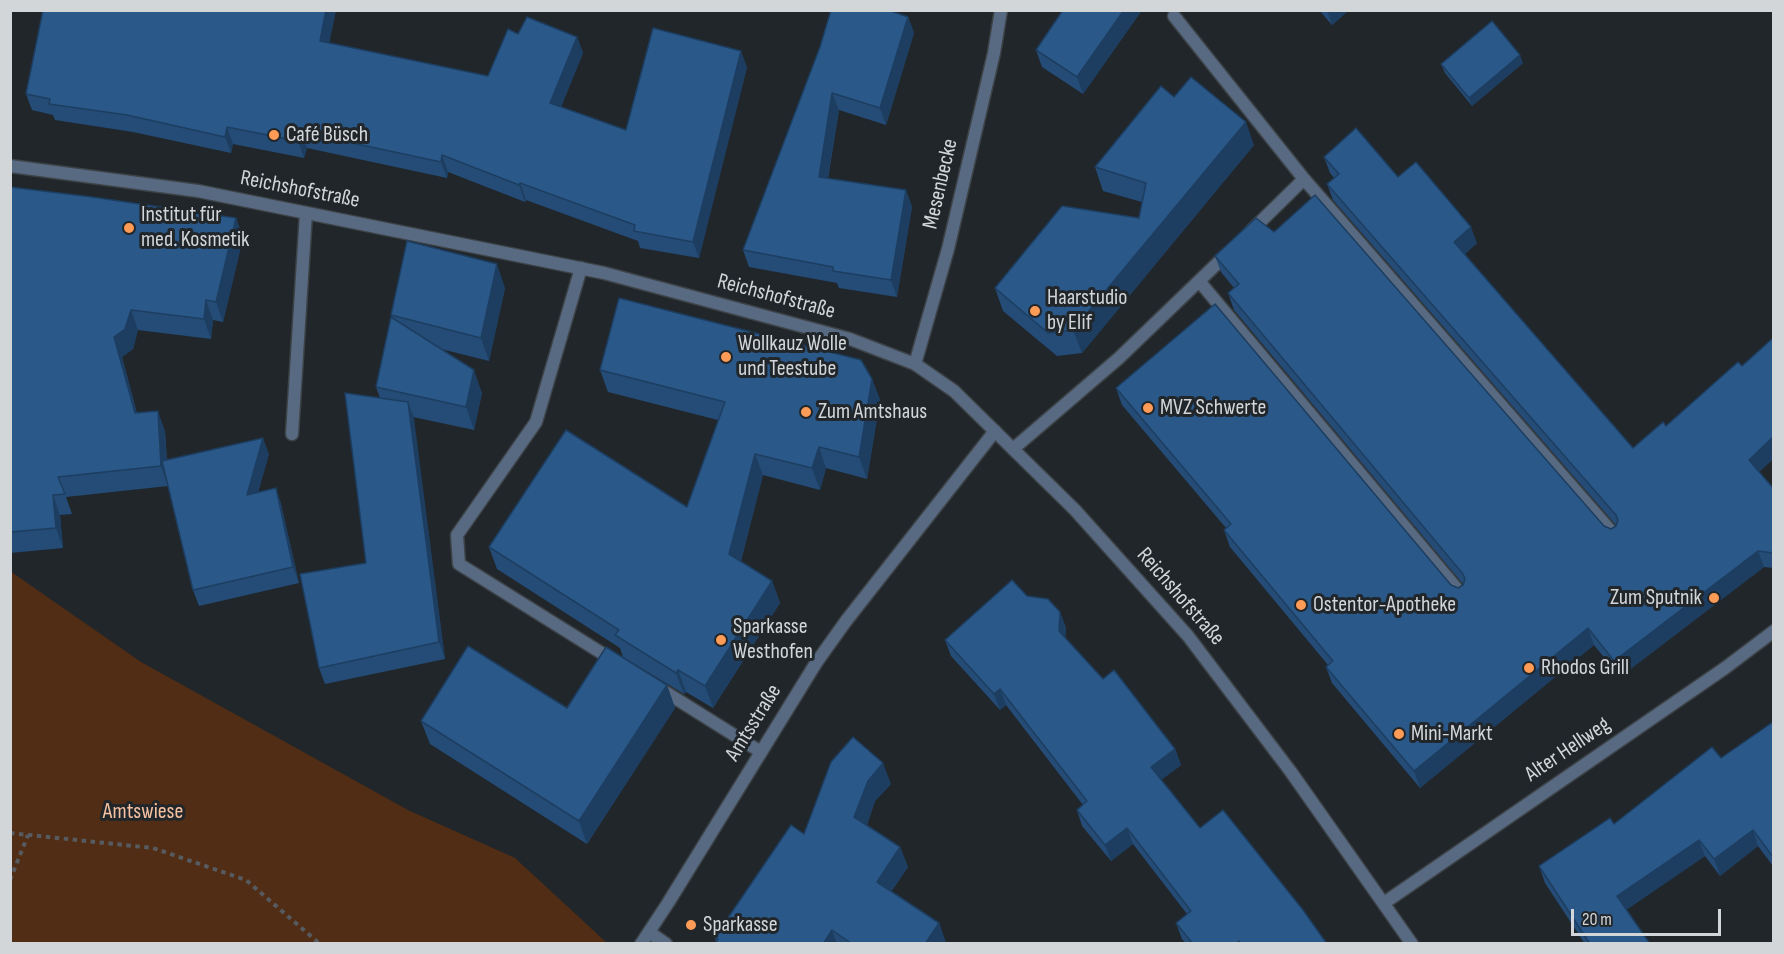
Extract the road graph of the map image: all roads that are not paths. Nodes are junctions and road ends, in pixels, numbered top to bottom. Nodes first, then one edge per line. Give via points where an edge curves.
1 (1001, 10) edge
2 (1174, 16) dead end
3 (10, 166) edge
4 (1304, 179) junction
5 (306, 213) junction
6 (581, 268) junction
7 (1199, 281) junction
8 (915, 364) junction
9 (995, 430) junction
10 (292, 434) dead end
11 (1013, 449) junction
12 (1616, 537) edge
13 (1463, 596) edge
14 (1773, 630) edge
15 (630, 670) edge
16 (650, 683) edge
17 (761, 752) junction
18 (1384, 903) junction
19 (649, 932) junction
20 (641, 944) edge
21 (666, 944) edge
22 (1412, 944) edge

1 - 8 street, Mesenbecke via 948,249
2 - 4 street
3 - 5 street, Reichshofstraße via 198,191
4 - 7 street
4 - 12 street
5 - 6 street, Reichshofstraße
5 - 10 street
6 - 8 street, Reichshofstraße via 850,339
6 - 15 street via 536,422 457,535 459,564
7 - 11 street via 1119,358
7 - 13 street
8 - 9 street, Reichshofstraße via 954,391
9 - 11 street, Reichshofstraße
9 - 17 street, Amtsstraße via 840,629
11 - 18 street, Reichshofstraße via 1075,510 1188,636
14 - 18 street, Alter Hellweg via 1725,669
16 - 17 street
17 - 19 street, Amtsstraße
18 - 22 street, Reichshofstraße
19 - 20 street, Amtsstraße
19 - 21 street

